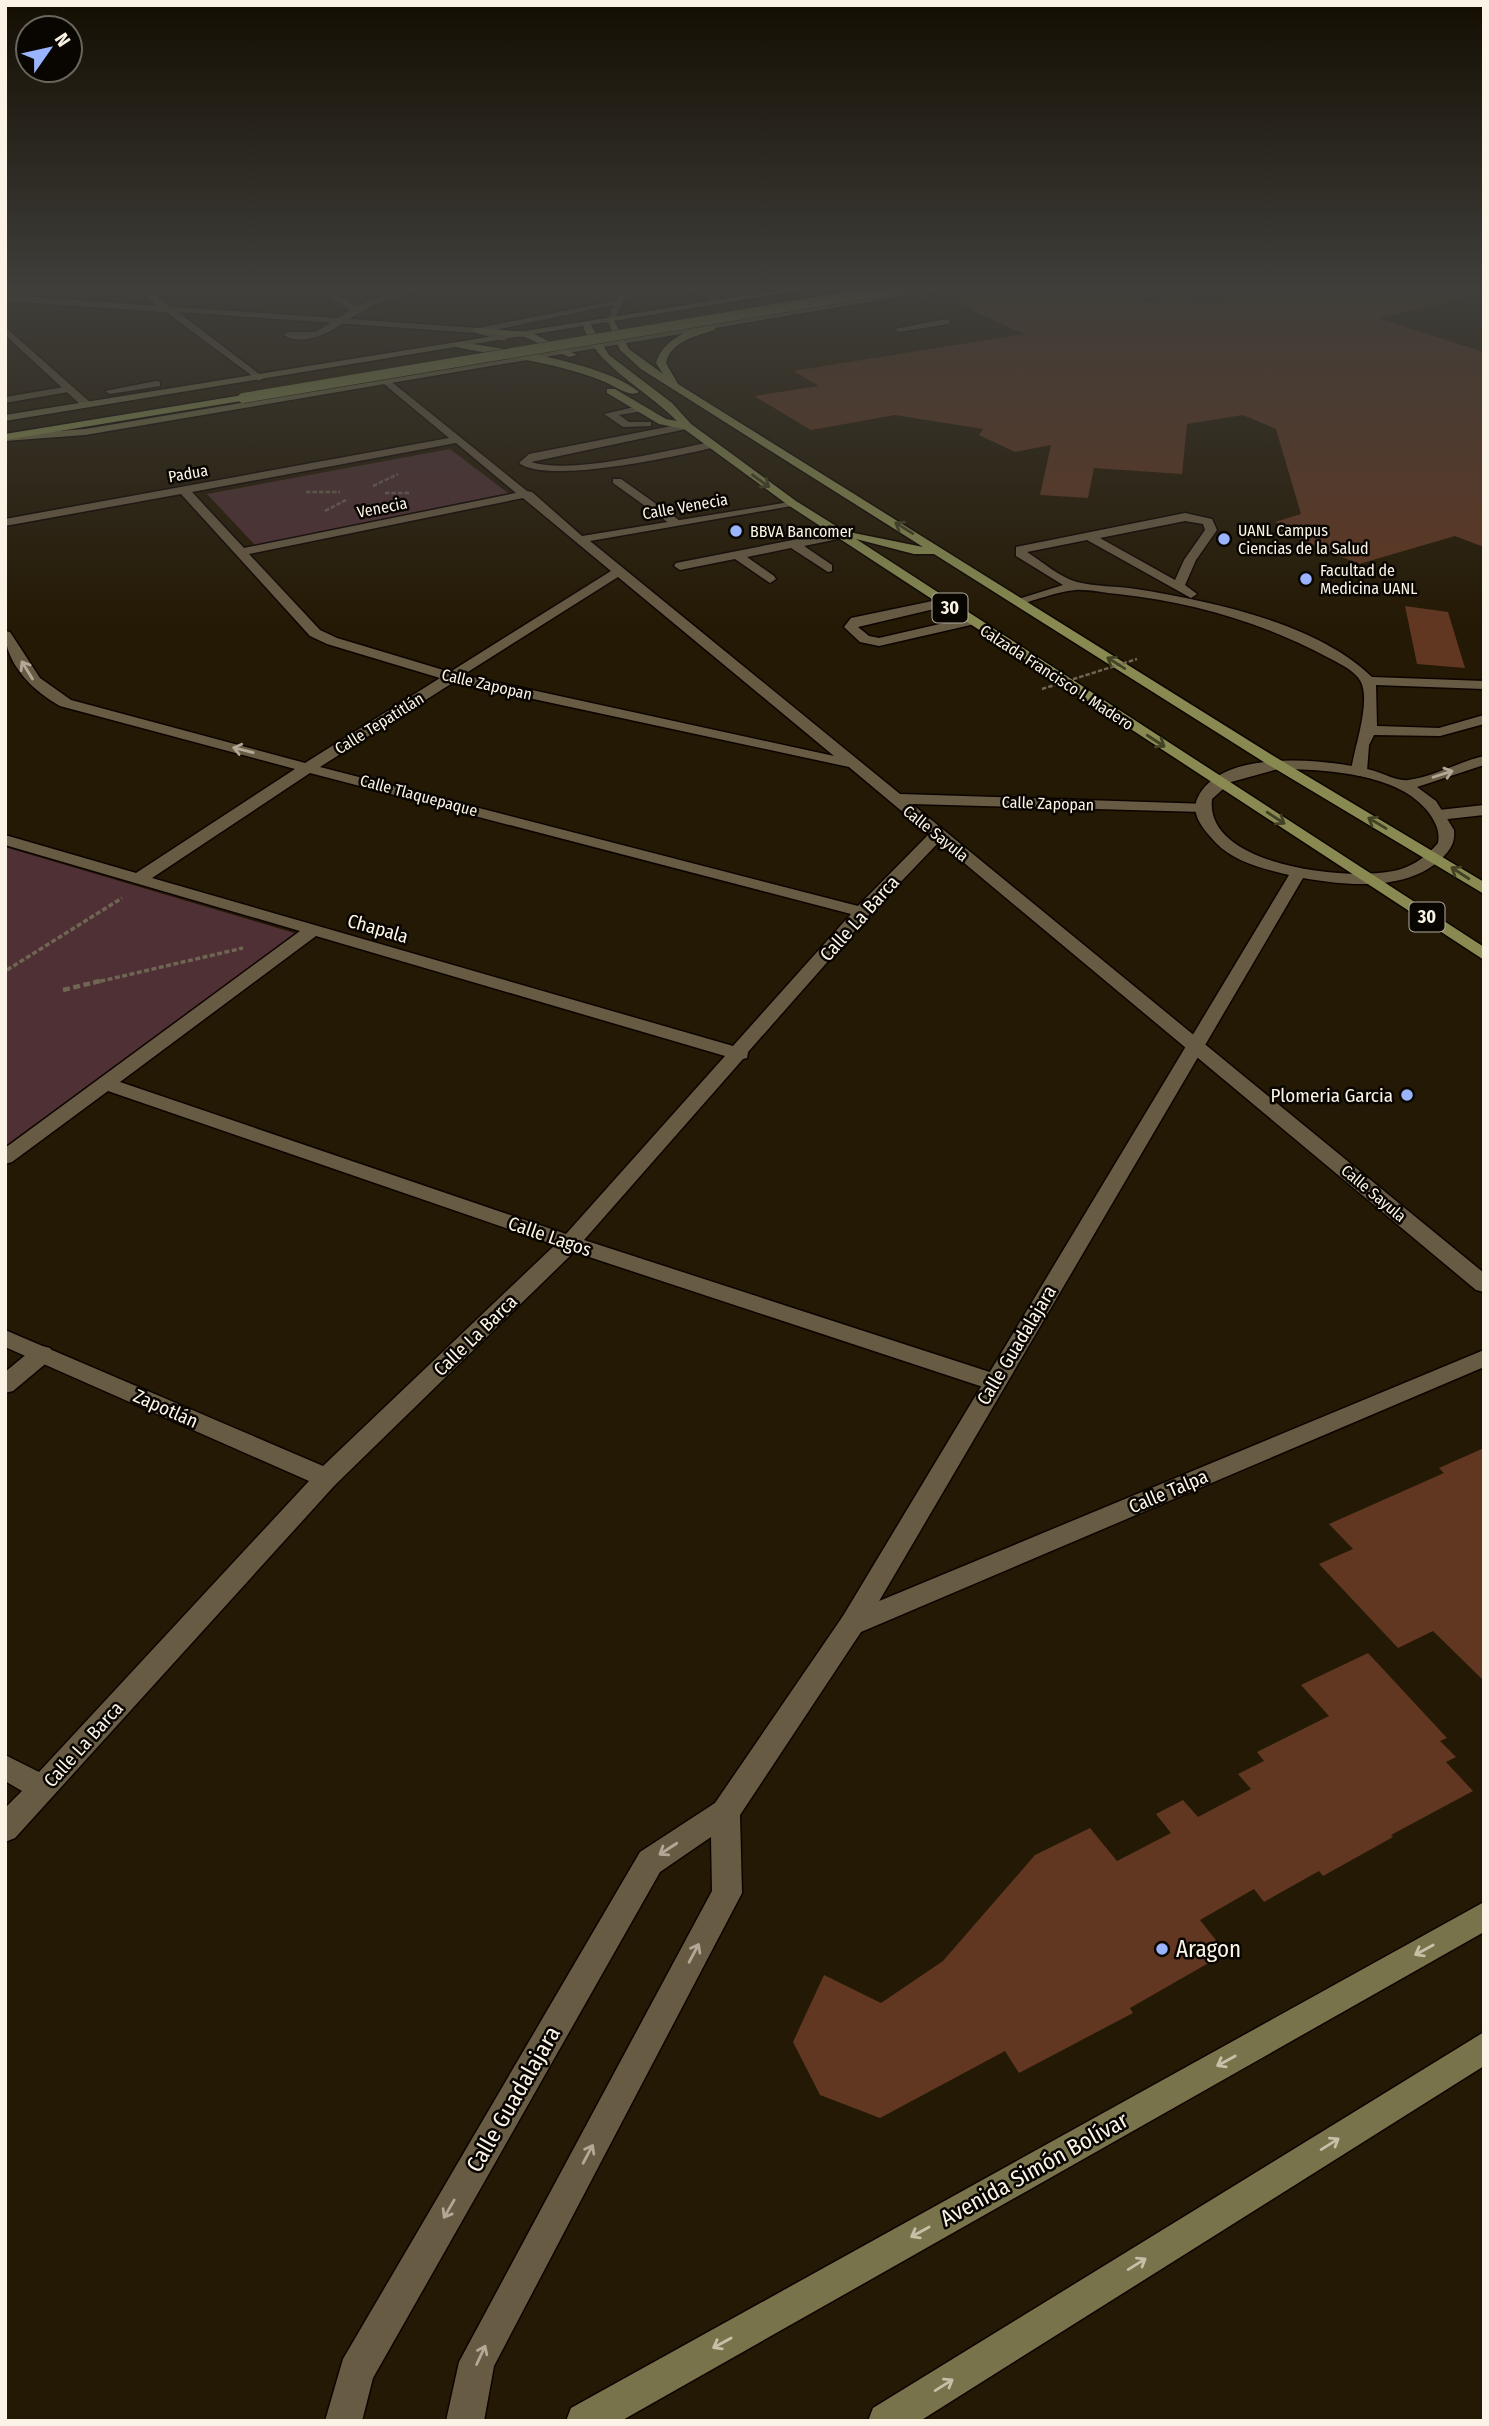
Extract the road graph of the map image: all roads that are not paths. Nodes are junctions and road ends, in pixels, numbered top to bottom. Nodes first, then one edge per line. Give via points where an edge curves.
1 (81, 399) edge
2 (126, 399) edge
3 (173, 399) edge
4 (236, 399) edge
5 (284, 399) edge
6 (409, 399) edge
7 (623, 399) edge
8 (655, 399) edge
9 (659, 399) edge
10 (697, 399) edge
11 (87, 405) junction
12 (668, 405) junction
13 (639, 409) junction
14 (701, 417) dead end
15 (688, 420) junction
16 (5, 422) edge
17 (663, 422) junction
18 (758, 437) junction
19 (5, 438) edge
20 (459, 439) junction
21 (712, 445) junction
22 (617, 481) dead end
23 (184, 490) junction
24 (528, 494) junction
25 (792, 503) junction
26 (5, 523) edge
27 (677, 523) junction
28 (839, 535) junction
29 (1086, 535) junction
30 (583, 539) junction
31 (792, 543) junction
32 (939, 550) junction
33 (242, 552) junction
34 (736, 554) junction
35 (680, 566) dead end
36 (828, 568) dead end
37 (619, 571) junction
38 (770, 579) dead end
39 (1076, 586) junction
40 (1178, 587) junction
41 (1018, 601) junction
42 (942, 603) junction
43 (1214, 607) junction
44 (970, 621) junction
45 (5, 635) edge
46 (452, 677) junction
47 (1368, 681) junction
48 (1484, 685) edge
49 (1484, 719) edge
50 (1369, 730) junction
51 (1484, 760) edge
52 (852, 764) junction
53 (1278, 764) junction
54 (309, 766) junction
55 (1359, 771) junction
56 (1219, 781) junction
57 (1403, 787) junction
58 (895, 799) junction
59 (1202, 807) junction
60 (1484, 810) edge
61 (1439, 814) junction
62 (938, 834) junction
63 (5, 840) edge
64 (1435, 858) junction
65 (1298, 873) junction
66 (140, 878) junction
67 (1370, 878) junction
68 (1484, 889) edge
69 (862, 912) junction
70 (311, 931) junction
71 (1484, 955) edge
72 (1195, 1044) junction
73 (740, 1054) junction
74 (107, 1084) junction
75 (5, 1158) edge
76 (570, 1243) junction
77 (1484, 1285) edge
78 (5, 1338) edge
79 (42, 1354) junction
80 (1484, 1358) edge
81 (994, 1382) junction
82 (5, 1385) edge
83 (327, 1478) junction
84 (852, 1624) junction
85 (5, 1767) edge
86 (43, 1788) junction
87 (725, 1812) junction
88 (5, 1829) edge
89 (1484, 1916) edge
90 (1484, 2048) edge
91 (343, 2421) edge
92 (465, 2421) edge
93 (584, 2421) edge
94 (886, 2421) edge

1 - 11 street
2 - 11 main road
3 - 16 highway via 31,422
4 - 19 highway, bridge
5 - 19 main road via 85,432
6 - 20 street, Calle Sayula
7 - 13 main road
8 - 12 main road
9 - 12 main road
10 - 18 main road, 30
11 - 16 main road
12 - 15 main road
13 - 17 main road
13 - 17 street via 609,414 627,425
14 - 18 main road
15 - 17 main road
15 - 21 main road, Calzada Francisco I. Madero / 30
15 - 21 street via 529,457 524,463 550,469
32 -> 18 main road, 30
20 - 23 street, Padua
20 - 24 street, Calle Sayula
21 -> 25 main road, Calzada Francisco I. Madero / 30
22 - 27 street
23 - 26 street, Padua
23 - 33 street, Calle Zapopan
24 - 30 street, Calle Sayula
24 - 33 street, Venecia
25 - 27 street, Calle Venecia
25 - 28 main road, Calzada Francisco I. Madero / 30
27 - 30 street, Calle Venecia
28 - 31 street
28 - 32 main road via 863,535 911,551
28 - 42 main road, Calzada Francisco I. Madero / 30
29 - 39 street via 1020,550
29 - 40 street
29 - 40 street via 1185,517 1208,521 1211,530 1189,559
30 - 37 street, Calle Sayula
31 - 34 street
31 - 36 street
32 - 41 main road, 30
33 - 46 street, Calle Zapopan via 315,633
34 - 35 street
34 - 38 street
37 - 46 street, Calle Tepatitlán
37 - 52 street, Calle Sayula
39 - 41 street
39 - 43 street
40 - 43 street
53 -> 41 main road, 30
42 - 44 main road, Calzada Francisco I. Madero / 30
42 - 44 street via 856,621 851,627 865,639 879,642
43 - 47 street via 1296,635 1353,666
44 -> 56 main road, Calzada Francisco I. Madero / 30
54 -> 45 street, Calle Tlaquepaque via 55,699 36,685
46 - 52 street, Calle Zapopan
46 - 54 street, Calle Tepatitlán
47 - 48 street
47 - 50 street
49 - 50 street via 1440,732
50 - 55 street
57 -> 51 street
52 - 58 street, Calle Sayula
53 - 55 street
53 - 56 street via 1244,770
64 -> 53 main road, 30
54 - 66 street, Calle Tepatitlán
54 - 69 street, Calle Tlaquepaque
55 - 57 street
56 - 59 street via 1206,793
56 -> 67 main road, Calzada Francisco I. Madero / 30
57 - 61 street
58 - 59 street, Calle Zapopan
58 - 62 street, Calle Sayula
59 - 65 street via 1208,826 1227,845
60 - 61 street
61 - 64 street via 1447,830 1446,844
62 - 69 street, Calle La Barca
62 - 72 street, Calle Sayula
63 - 66 street, Chapala
64 - 67 street via 1409,872
68 -> 64 main road, 30
65 - 67 street
65 - 72 street, Calle Guadalajara
66 - 70 street, Chapala
67 - 71 main road, Calzada Francisco I. Madero / 30
69 - 73 street, Calle La Barca
70 - 73 street, Chapala
70 - 74 street
72 - 77 street, Calle Sayula
72 - 81 street, Calle Guadalajara
73 - 76 street, Calle La Barca
74 - 75 street
74 - 76 street, Calle Lagos
76 - 81 street, Calle Lagos
76 - 83 street, Calle La Barca
78 - 79 street, Zapotlán
79 - 82 street
79 - 83 street, Zapotlán
80 - 84 street, Calle Talpa
81 - 84 street, Calle Guadalajara
83 - 86 street, Calle La Barca
84 - 87 street, Calle Guadalajara
85 - 86 street
86 - 88 street, Calle La Barca
87 -> 91 street, Calle Guadalajara via 650,1862 356,2372
92 -> 87 street via 477,2362 727,1893
89 -> 93 main road, Avenida Simón Bolívar
94 -> 90 main road

